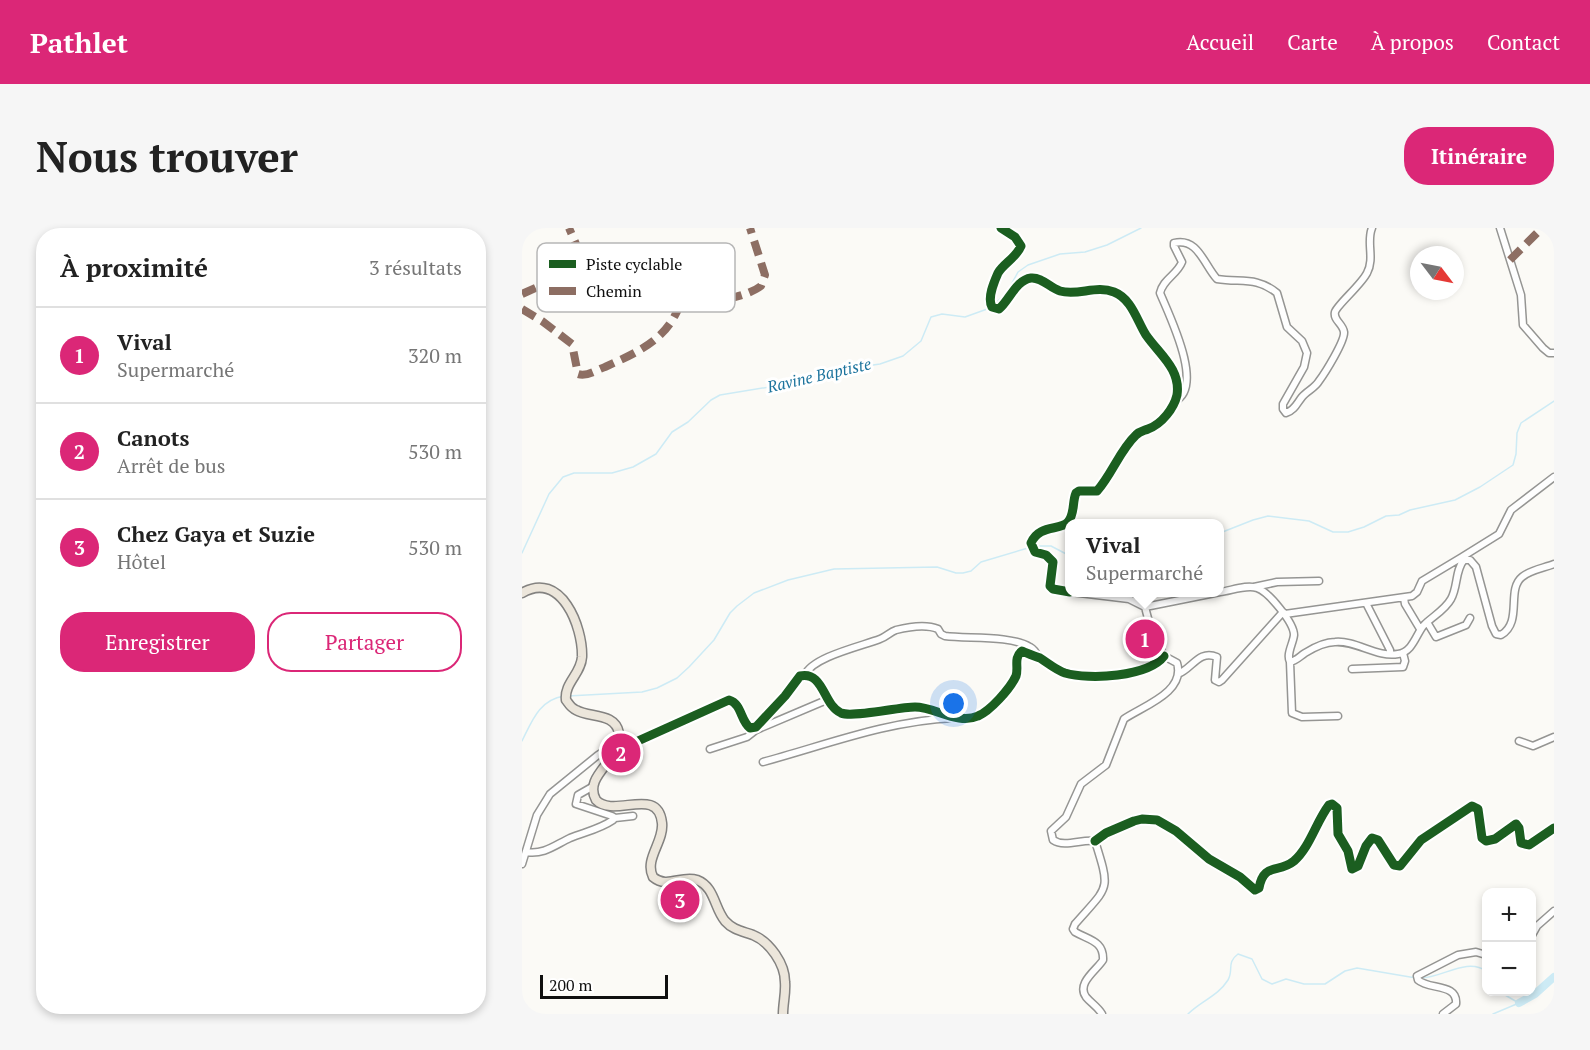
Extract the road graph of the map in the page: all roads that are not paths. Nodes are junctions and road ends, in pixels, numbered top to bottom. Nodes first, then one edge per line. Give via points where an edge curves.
1 (1001, 228) edge
2 (1372, 228) edge
3 (1500, 228) edge
4 (1554, 353) edge
5 (1175, 401) junction
6 (1554, 477) edge
7 (1070, 519) edge
8 (1065, 525) edge
9 (1463, 558) junction
10 (1554, 564) edge
11 (1318, 581) dead end
12 (1254, 587) junction
13 (1065, 591) edge
14 (1224, 591) edge
15 (522, 593) edge
16 (1112, 597) edge
17 (1195, 597) edge
18 (1404, 598) junction
19 (1366, 603) junction
20 (1145, 607) junction
21 (1284, 613) junction
22 (1470, 618) dead end
23 (1427, 622) junction
24 (1420, 629) junction
25 (1403, 653) junction
26 (1390, 654) junction
27 (1164, 656) junction
28 (1040, 658) junction
29 (1290, 662) junction
30 (1352, 669) dead end
31 (1178, 674) junction
32 (805, 675) junction
33 (829, 699) junction
34 (1338, 716) dead end
35 (959, 718) junction
36 (1554, 737) edge
37 (1519, 741) dead end
38 (618, 748) junction
39 (710, 749) dead end
40 (763, 762) dead end
41 (592, 787) junction
42 (633, 816) dead end
43 (615, 818) junction
44 (1554, 828) edge
45 (1095, 841) junction
46 (526, 852) junction
47 (522, 864) edge
48 (1554, 911) edge
49 (1536, 929) edge
50 (1482, 954) edge
51 (783, 1014) edge
52 (1102, 1014) edge
53 (1443, 1014) edge

1 - 5 street via 1021,246 999,272 990,296 992,307 999,309 1020,284 1031,278 1067,292 1101,289 1118,293 1173,370
2 - 5 street via 1372,258 1367,274 1335,313 1343,328 1343,339 1320,380 1287,413 1283,404 1304,367 1307,353 1302,341 1287,327 1277,293 1258,282 1217,279 1195,247 1174,243 1181,267 1163,284 1160,293 1186,362 1186,390
3 - 4 street via 1521,296 1522,325 1543,348
5 - 7 street via 1159,422 1128,444 1097,492 1076,493
6 - 9 street via 1511,510 1499,534
8 - 13 street via 1044,531 1031,543 1035,552 1053,562 1050,586
9 - 10 street via 1476,567 1492,626 1501,635 1512,622 1518,582
9 - 18 street via 1425,579 1415,594
9 - 23 street via 1451,598
11 - 12 street
12 - 14 street
12 - 21 street
15 - 38 main road via 534,587 549,589 572,612 582,657 567,688 566,700 578,712 614,722 619,732
16 - 20 street
17 - 20 street
18 - 19 street
18 - 24 street
19 - 21 street
19 - 26 street
20 - 27 street
21 - 29 street via 1294,632
21 - 31 street via 1219,682 1215,680 1217,657 1212,655 1196,659
22 - 23 street via 1466,625 1436,637
23 - 24 street
24 - 25 street
25 - 26 street
25 - 30 street via 1403,667
26 - 29 street via 1335,642
27 - 28 street via 1136,672 1100,676 1066,673
27 - 31 street via 1177,663
28 - 32 street via 1031,647 1019,643 945,636 927,626 897,630 842,651 810,667
28 - 35 street via 1022,651 1018,654 1015,678 988,710 977,717
29 - 34 street via 1292,713 1302,717
31 - 45 street via 1170,689 1124,719 1106,765 1081,784 1066,818 1052,829 1051,837 1061,844
32 - 33 street via 819,683
32 - 38 street via 756,727 746,726 737,705 729,700
33 - 35 street via 834,708 845,714 917,707
33 - 39 street via 747,737
35 - 40 street via 874,729
36 - 37 street via 1533,746
38 - 41 main road
38 - 46 street via 598,755 550,794 537,815
41 - 43 street via 578,795 576,804
41 - 51 main road via 602,806 644,803 659,813 662,829 651,873 665,883 691,879 700,882 710,891 726,923 766,944 784,973
42 - 43 street
43 - 46 street via 549,850
44 - 45 street via 1526,846 1520,841 1516,824 1486,842 1478,809 1472,806 1421,840 1400,866 1394,865 1378,840 1372,838 1358,866 1352,868 1338,834 1337,808 1332,804 1298,857 1267,872 1255,890 1157,820 1134,821
45 - 52 street via 1105,877 1104,891 1073,929 1102,949 1103,960 1083,987
46 - 47 street
48 - 49 street
50 - 53 street via 1458,955 1418,976 1422,984 1454,994 1456,1004

